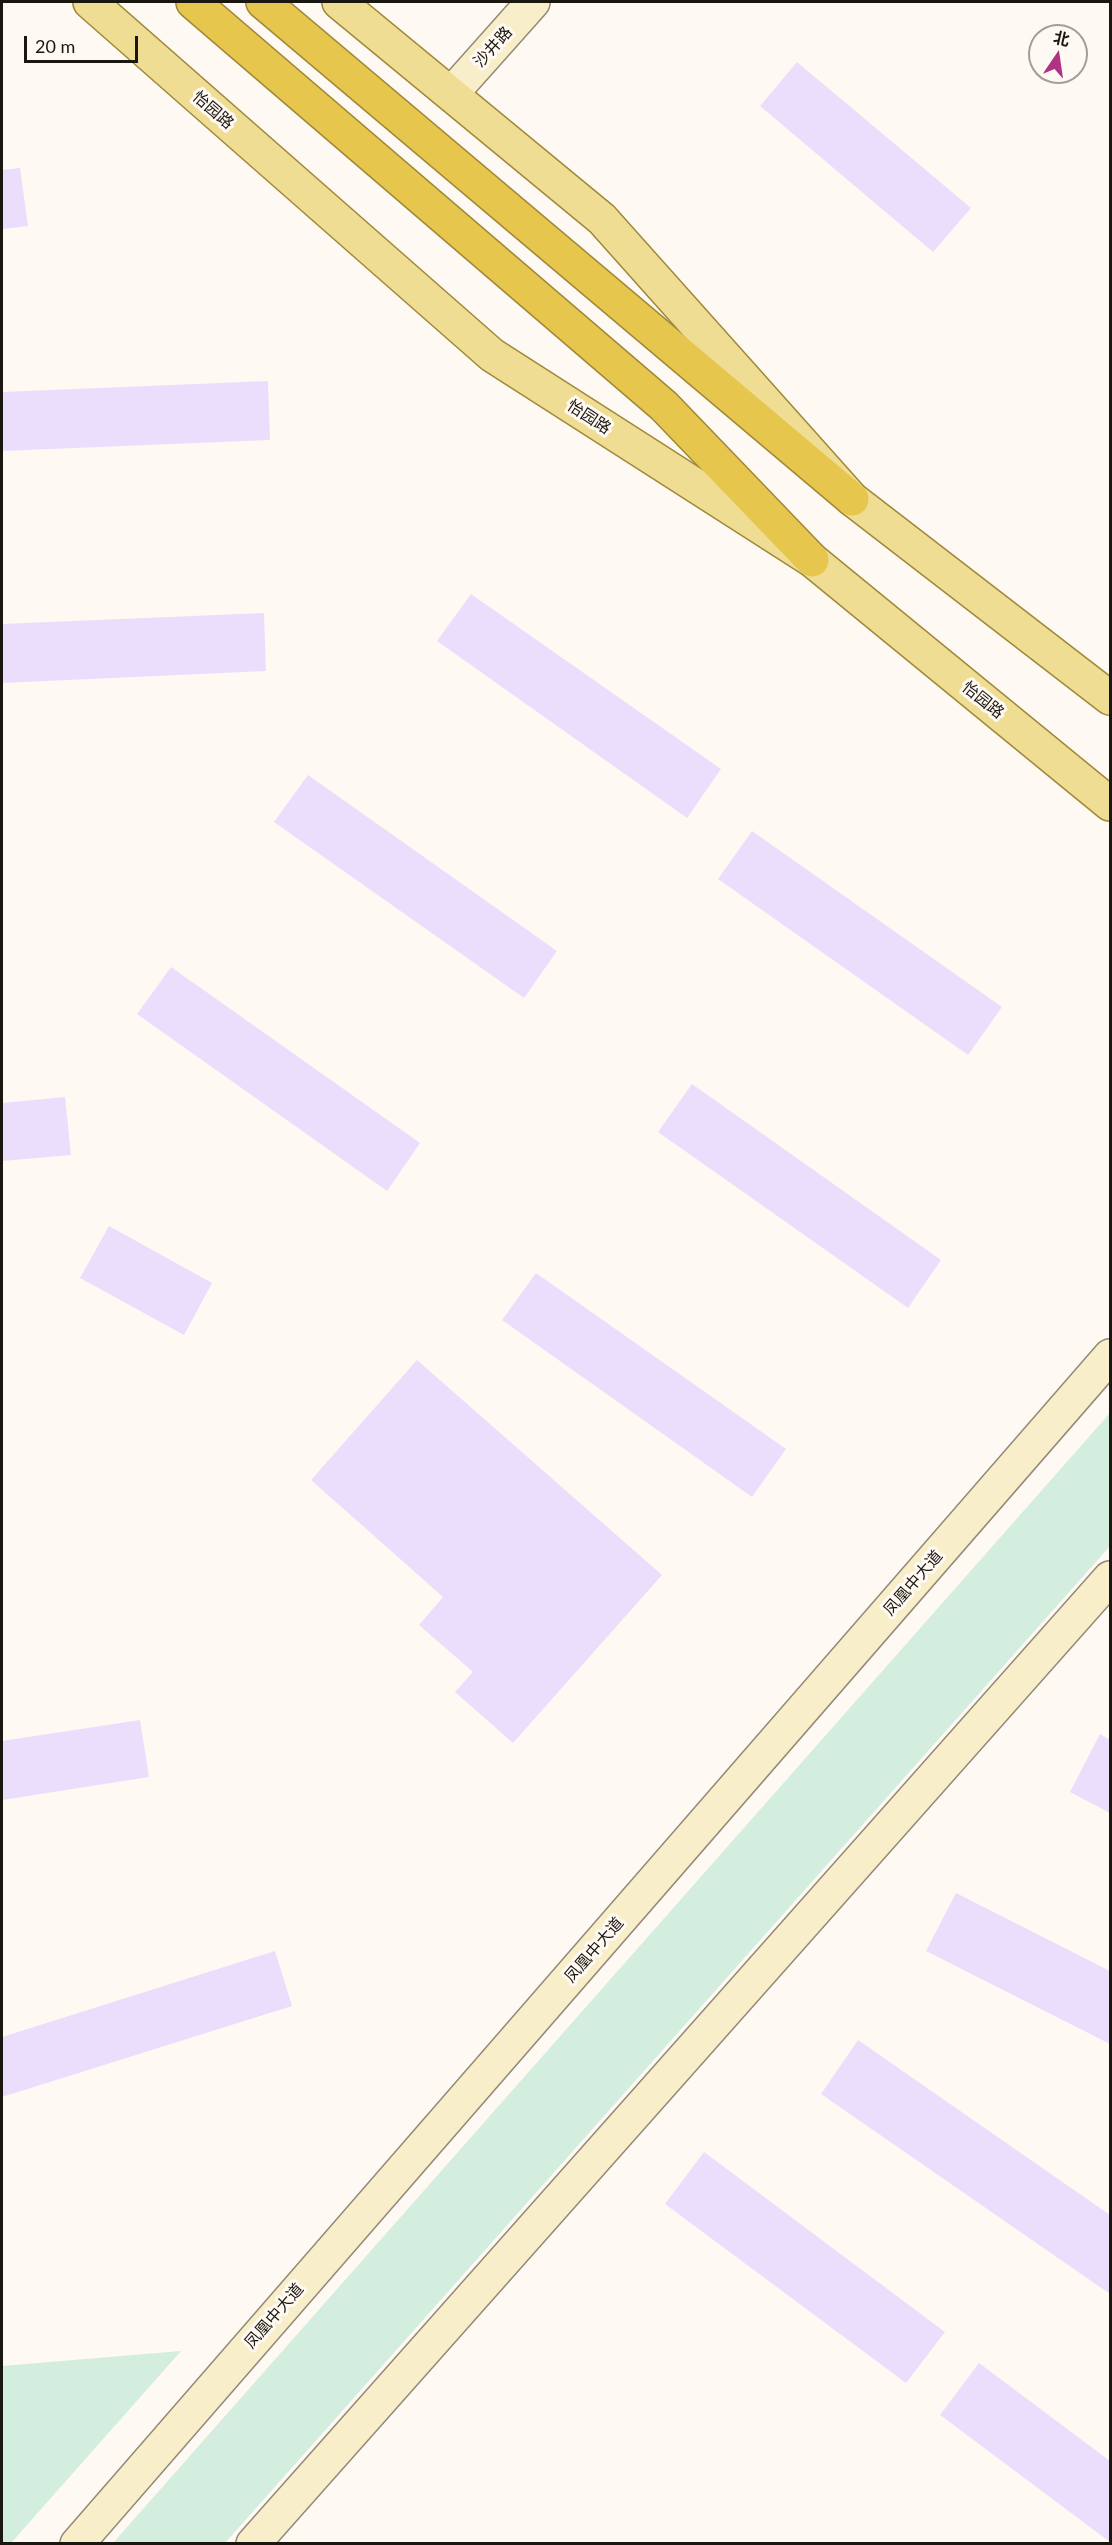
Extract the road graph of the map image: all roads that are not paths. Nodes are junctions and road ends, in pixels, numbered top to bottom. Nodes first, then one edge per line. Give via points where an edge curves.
1 (90, 2) edge
2 (193, 2) edge
3 (263, 2) edge
4 (339, 2) edge
5 (533, 2) edge
6 (452, 93) junction
7 (852, 499) junction
8 (812, 560) junction
9 (1110, 698) edge
10 (1110, 804) edge
11 (1110, 1356) edge
12 (1110, 1578) edge
13 (77, 2541) edge
14 (253, 2544) edge

1 - 8 main road, 怡园路 via 492,355
2 - 8 highway via 664,406
3 - 7 highway
4 - 6 main road
5 - 6 main road, 沙井路
6 - 7 main road via 602,219
7 - 9 main road
8 - 10 main road, 怡园路
11 - 13 main road, 凤凰中大道
12 - 14 main road

